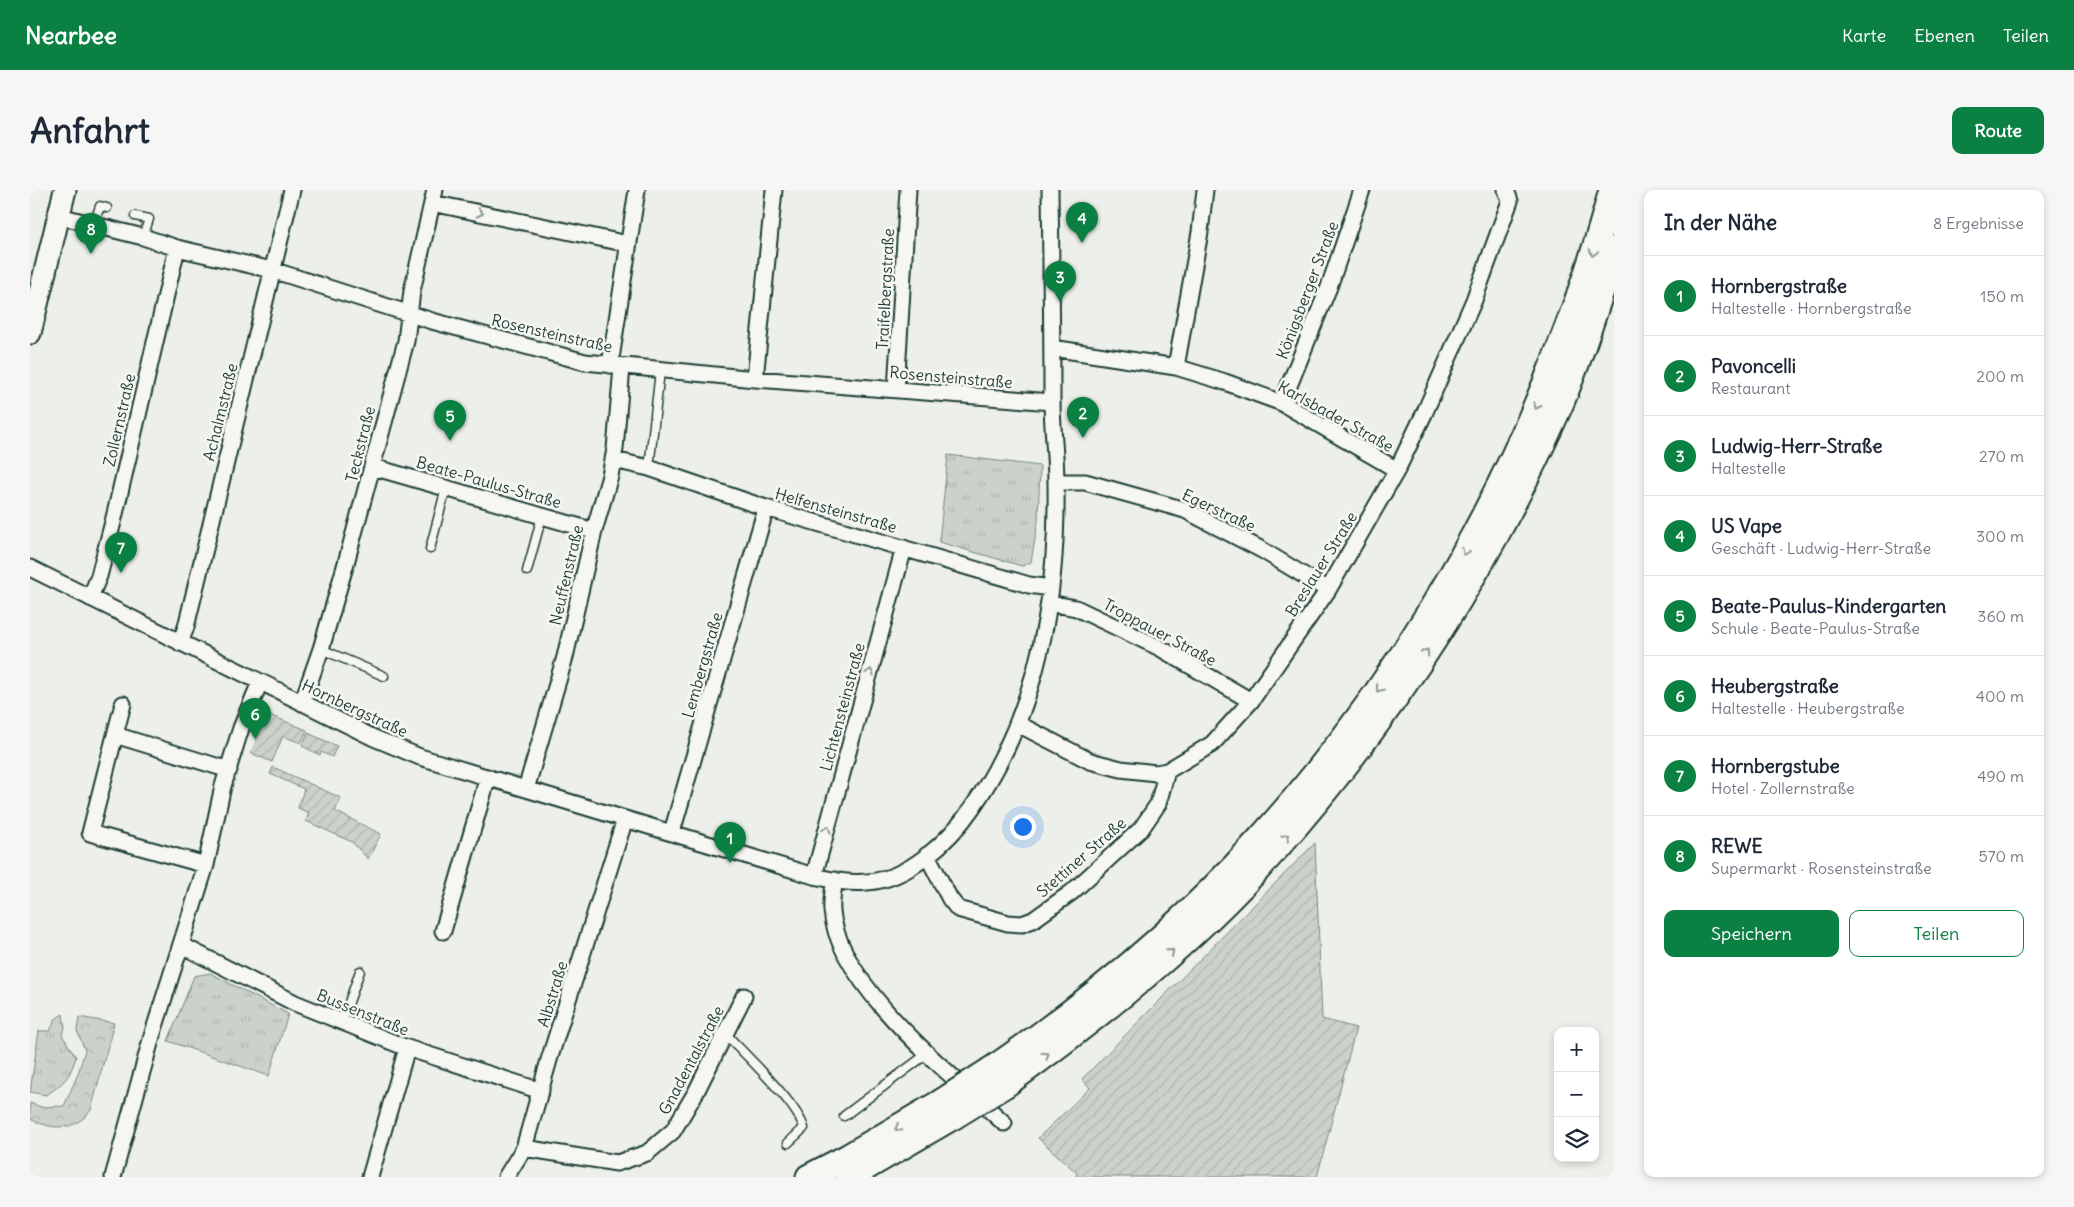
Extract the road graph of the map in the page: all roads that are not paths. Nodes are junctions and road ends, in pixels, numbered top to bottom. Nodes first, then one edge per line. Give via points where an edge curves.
1 (65, 190) edge
2 (292, 190) edge
3 (637, 190) edge
4 (774, 190) edge
5 (908, 190) edge
6 (1050, 190) edge
7 (1205, 190) edge
8 (1362, 190) edge
9 (1506, 190) edge
10 (1612, 190) edge
11 (433, 197) edge
12 (107, 208) dead end
13 (58, 216) junction
14 (135, 216) dead end
15 (94, 224) junction
16 (143, 237) junction
17 (628, 244) junction
18 (177, 248) junction
19 (1614, 250) edge
20 (272, 270) junction
21 (410, 313) junction
22 (30, 333) edge
23 (1052, 348) junction
24 (616, 366) junction
25 (1176, 367) junction
26 (660, 371) junction
27 (755, 379) junction
28 (896, 390) junction
29 (1052, 402) junction
30 (1282, 403) junction
31 (614, 460) junction
32 (373, 467) junction
33 (649, 468) junction
34 (1397, 470) junction
35 (1056, 482) junction
36 (446, 488) junction
37 (766, 508) junction
38 (542, 516) junction
39 (594, 530) junction
40 (904, 548) junction
41 (430, 549) dead end
42 (30, 568) edge
43 (527, 571) dead end
44 (1328, 590) junction
45 (1049, 596) junction
46 (90, 598) junction
47 (180, 642) junction
48 (321, 649) junction
49 (384, 676) dead end
50 (260, 682) junction
51 (1251, 702) junction
52 (302, 703) junction
53 (122, 704) dead end
54 (1018, 724) junction
55 (115, 736) junction
56 (229, 770) junction
57 (1167, 772) junction
58 (488, 777) junction
59 (526, 789) junction
60 (625, 819) junction
61 (672, 832) junction
62 (928, 856) junction
63 (206, 865) junction
64 (814, 876) junction
65 (835, 880) junction
66 (443, 930) dead end
67 (181, 945) junction
68 (360, 971) dead end
69 (744, 996) dead end
70 (342, 1022) junction
71 (725, 1033) junction
72 (407, 1048) junction
73 (928, 1053) junction
74 (999, 1077) junction
75 (541, 1091) junction
76 (947, 1110) junction
77 (844, 1116) dead end
78 (1004, 1123) dead end
79 (788, 1142) dead end
80 (524, 1148) junction
81 (112, 1177) edge
82 (370, 1177) edge
83 (506, 1177) edge
84 (808, 1177) edge
85 (849, 1177) edge

1 - 13 main road
2 - 20 street, Achalmstraße
3 - 17 street, Neuffenstraße
4 - 27 street
5 - 28 street, Traifelbergstraße
6 - 23 street, Hornbergstraße
7 - 25 street
8 - 30 street, Königsberger Straße via 1329,288
9 - 34 street, Breslauer Straße via 1510,201 1474,300
10 -> 74 highway via 1577,303 1543,393 1498,492 1449,582 1388,678 1259,840 1194,906 1110,981 1042,1035
11 -> 17 street
11 - 21 street, Teckstraße via 412,290
12 - 15 lane via 100,206
13 - 15 street, Rosensteinstraße
13 - 22 main road
14 - 16 lane via 149,219
15 - 16 street, Rosensteinstraße
16 - 18 street, Rosensteinstraße
17 - 24 street, Neuffenstraße
18 - 20 street, Rosensteinstraße
18 - 46 street, Zollernstraße via 114,518
74 -> 19 highway via 1055,1048 1120,997 1198,928 1272,854 1405,685 1463,596 1514,500 1560,404
20 - 21 street, Rosensteinstraße
20 - 47 street, Achalmstraße
21 - 24 street, Rosensteinstraße via 585,362
21 - 32 street, Teckstraße via 406,341
23 - 25 street, Karlsbader Straße
23 - 29 street, Hornbergstraße
24 - 26 street, Rosensteinstraße
24 - 31 street, Neuffenstraße
25 - 30 street, Karlsbader Straße
26 - 27 street, Rosensteinstraße
26 - 33 lane
27 - 28 street, Rosensteinstraße
28 - 29 street, Rosensteinstraße
29 - 35 street, Hornbergstraße
30 - 34 street, Karlsbader Straße
31 - 33 street, Helfensteinstraße
31 - 39 street, Neuffenstraße
32 - 36 street, Beate-Paulus-Straße
32 - 48 street, Teckstraße
33 - 37 street, Helfensteinstraße
34 - 44 street, Breslauer Straße
35 - 44 street, Egerstraße via 1085,482 1185,510 1262,550
35 - 45 street, Hornbergstraße
36 - 38 street, Beate-Paulus-Straße
36 - 41 lane
37 - 40 street, Helfensteinstraße
37 - 61 street, Lembergstraße
38 - 39 street, Beate-Paulus-Straße
38 - 43 lane
39 - 59 street, Neuffenstraße via 565,656
40 - 45 street, Helfensteinstraße via 1034,586
64 -> 40 street, Lichtensteinstraße
42 - 46 street, Hornbergstraße
44 - 51 street, Breslauer Straße
45 - 51 street, Troppauer Straße via 1160,648
45 - 54 street, Hornbergstraße via 1041,648
46 - 47 street, Hornbergstraße
47 - 50 street, Hornbergstraße
48 - 49 lane
48 - 52 street, Teckstraße
50 - 52 street, Hornbergstraße
50 - 56 street via 241,728
51 - 57 street, Breslauer Straße via 1212,744
52 - 58 street, Hornbergstraße via 395,748
53 - 55 street
54 - 57 street via 1090,761 1121,769
54 - 62 street, Hornbergstraße via 1005,753 974,804 951,834
55 - 56 street
55 - 63 street via 90,833
56 - 63 street
57 - 62 street, Stettiner Straße via 1158,804 1141,829 1072,892 1033,920 1022,924 958,909
58 - 59 street, Hornbergstraße
58 - 66 street
59 - 60 street, Hornbergstraße
60 - 61 street, Hornbergstraße
60 - 75 street, Albstraße
61 - 64 street, Hornbergstraße
62 - 65 street, Hornbergstraße via 882,880
63 - 67 street
64 - 65 street, Hornbergstraße
65 - 73 street via 834,927 844,951 880,1004
67 - 70 street, Bussenstraße via 295,1003
67 - 81 street
68 - 70 lane
69 - 71 street, Gnadentalstraße
70 - 72 street, Bussenstraße
71 - 79 lane via 802,1119 804,1128
71 - 80 street, Gnadentalstraße via 673,1132 647,1153 617,1163
72 - 75 street, Bussenstraße
72 - 82 street
73 - 77 lane
73 - 78 street
74 - 76 highway, bridge
75 - 80 street, Albstraße
76 -> 84 highway
76 - 85 highway
80 - 83 street, Albstraße

